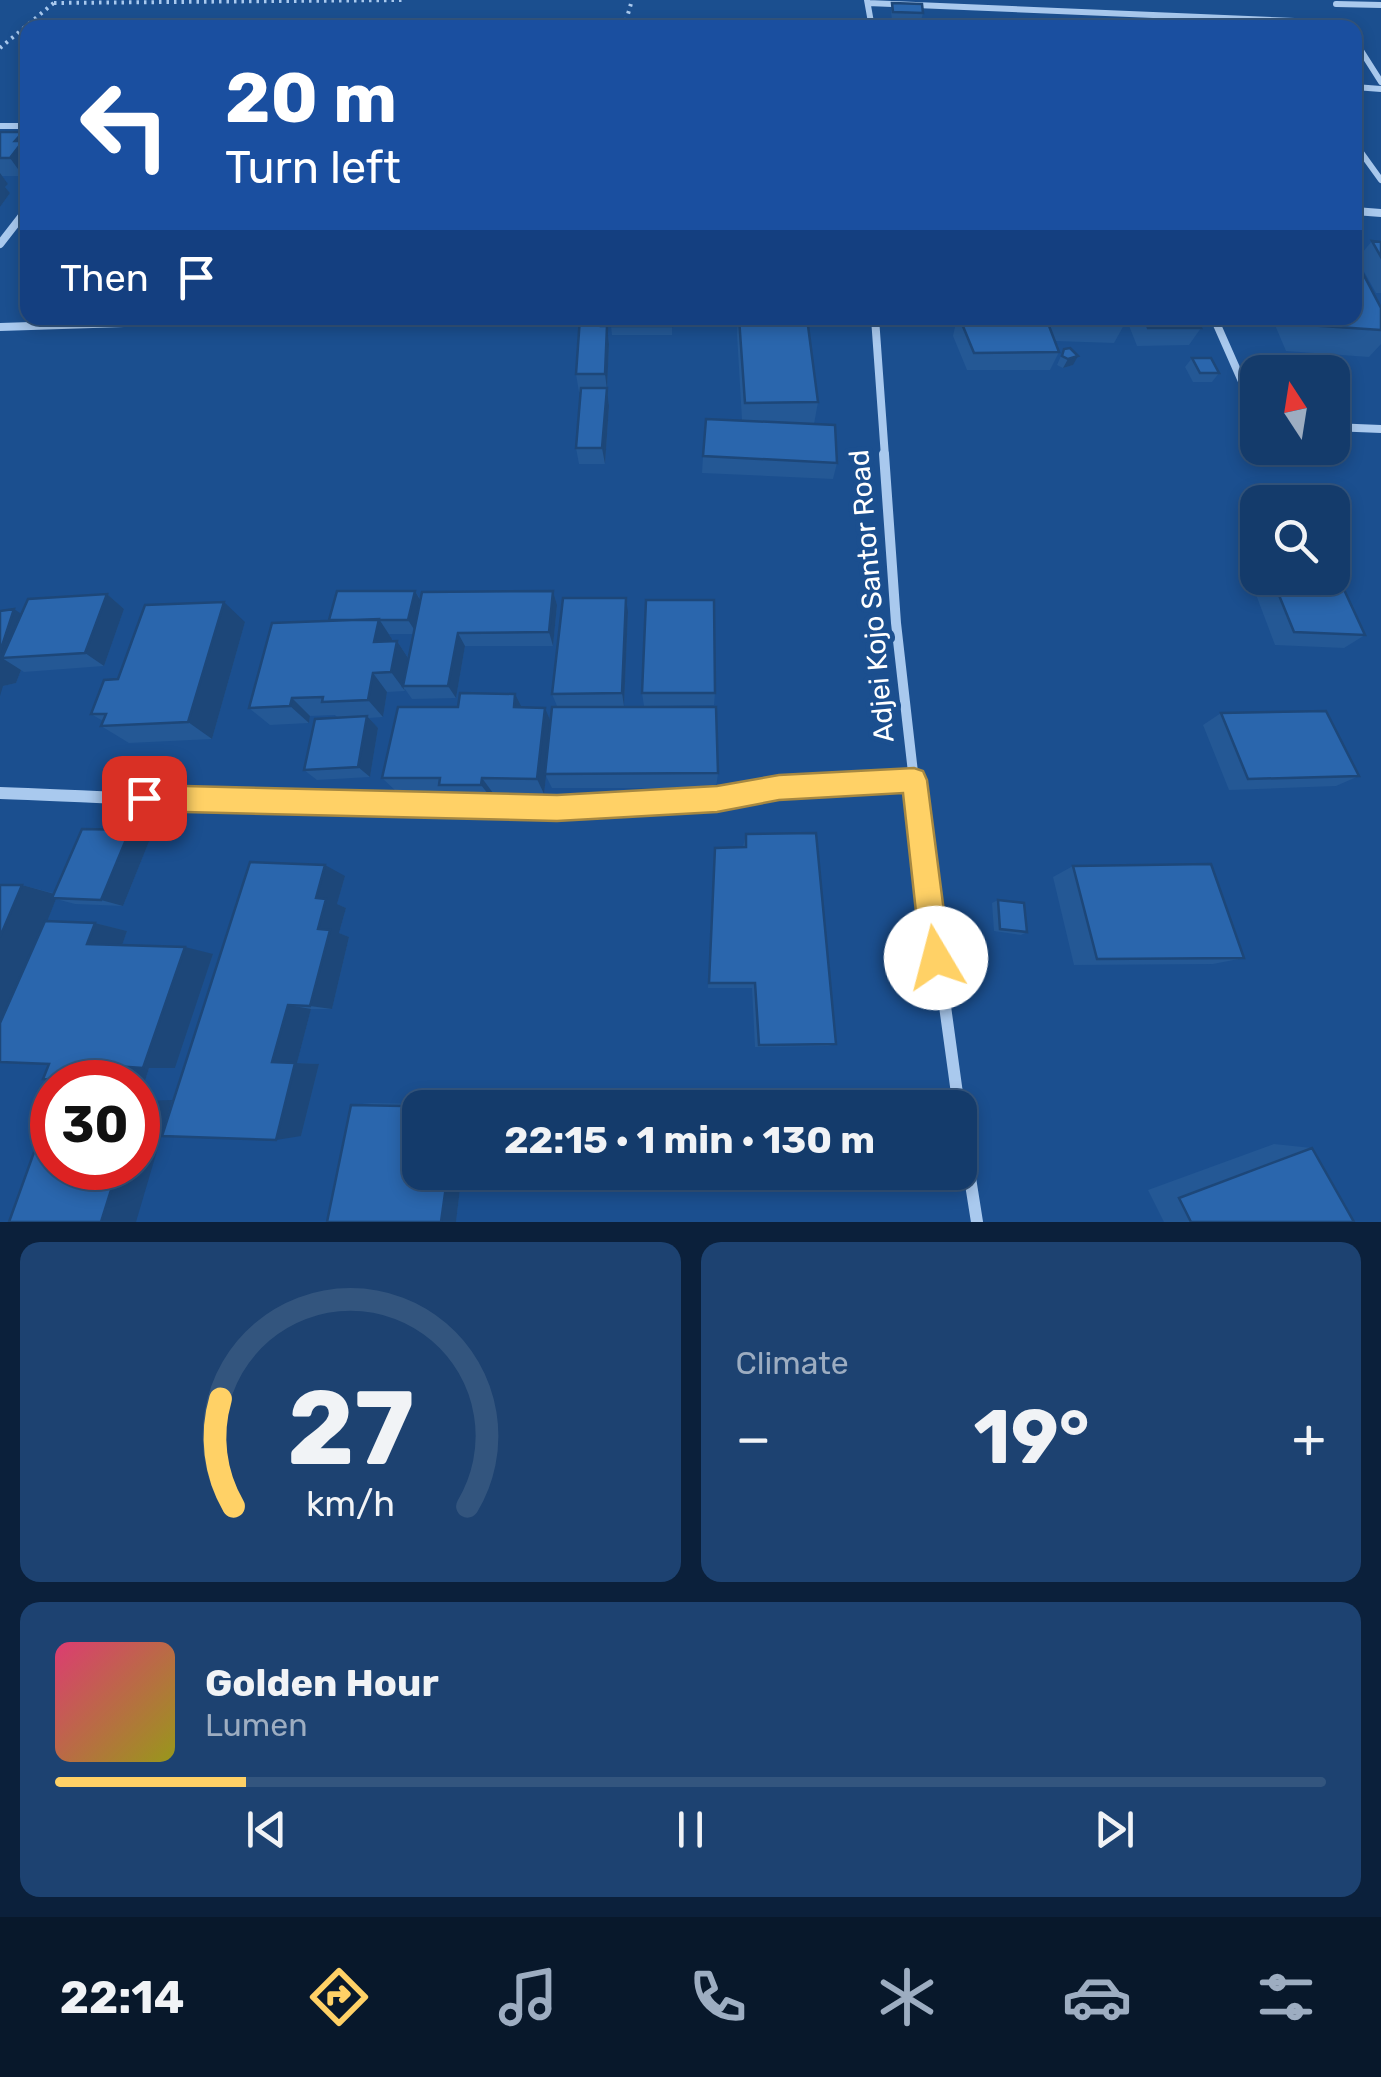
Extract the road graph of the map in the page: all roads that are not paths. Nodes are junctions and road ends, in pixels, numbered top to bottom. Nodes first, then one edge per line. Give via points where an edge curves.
1 (868, 2) edge
2 (1334, 2) edge
3 (1381, 5) edge
4 (1241, 20) edge
5 (1362, 53) edge
6 (1381, 85) edge
7 (1362, 154) edge
8 (1381, 180) edge
9 (20, 218) edge
10 (0, 244) edge
11 (83, 325) edge
12 (876, 325) edge
13 (1217, 325) edge
14 (0, 328) edge
15 (1240, 377) edge
16 (1350, 428) edge
17 (1381, 429) edge
18 (914, 780) junction
19 (0, 793) edge
20 (957, 1090) edge
21 (972, 1190) edge
22 (977, 1222) edge

1 - 4 street
2 - 3 street
5 - 6 street
7 - 8 street
9 - 10 street
11 - 14 street
12 - 18 street, Adjei Kojo Santor Road via 894,603
13 - 15 street
16 - 17 street
18 - 19 street via 557,808
18 - 20 street, Adjei Kojo Santor Road
21 - 22 street

